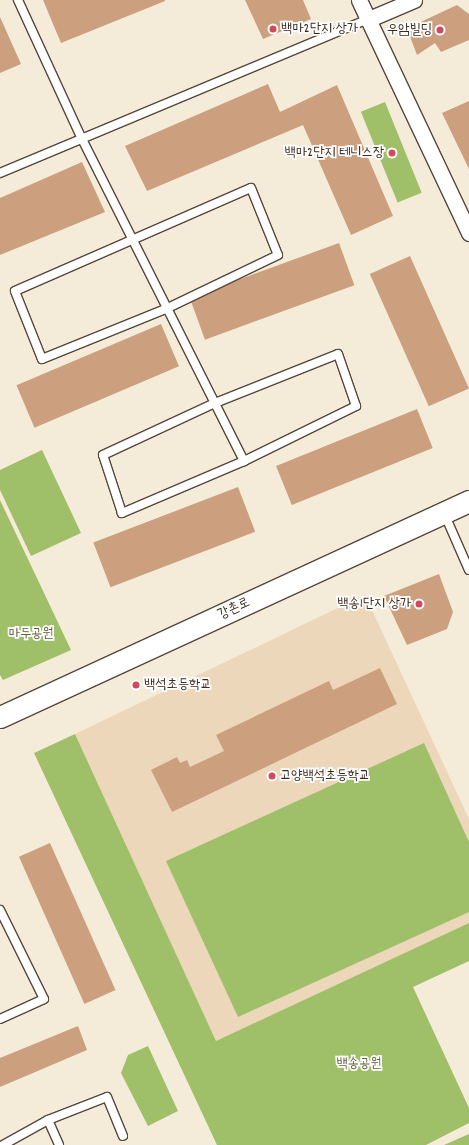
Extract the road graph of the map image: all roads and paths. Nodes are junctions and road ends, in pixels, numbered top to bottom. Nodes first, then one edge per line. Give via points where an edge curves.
1 (18, 0) edge
2 (359, 0) edge
3 (414, 0) edge
4 (369, 19) junction
5 (81, 136) junction
6 (0, 172) edge
7 (469, 233) edge
8 (133, 238) junction
9 (168, 308) junction
10 (215, 403) junction
11 (244, 461) junction
12 (469, 501) edge
13 (444, 512) junction
14 (469, 570) edge
15 (0, 717) edge
16 (0, 910) edge
17 (0, 1019) edge
18 (48, 1120) junction
19 (123, 1136) dead end
20 (3, 1145) edge
21 (59, 1145) edge

1 - 5 lane
2 - 4 street
3 - 4 street
4 - 5 lane
4 - 7 street
5 - 6 lane
5 - 8 lane
8 - 9 lane
8 - 9 lane via 252,188 278,255
8 - 9 lane via 15,291 42,359
9 - 10 lane
10 - 11 lane
10 - 11 lane via 338,354 356,406
10 - 11 lane via 103,455 122,513
12 - 13 main road, 강촌로
13 - 14 lane
13 - 15 main road, 강촌로
16 - 17 lane via 44,999
18 - 19 lane via 107,1097
18 - 20 lane
18 - 21 lane

